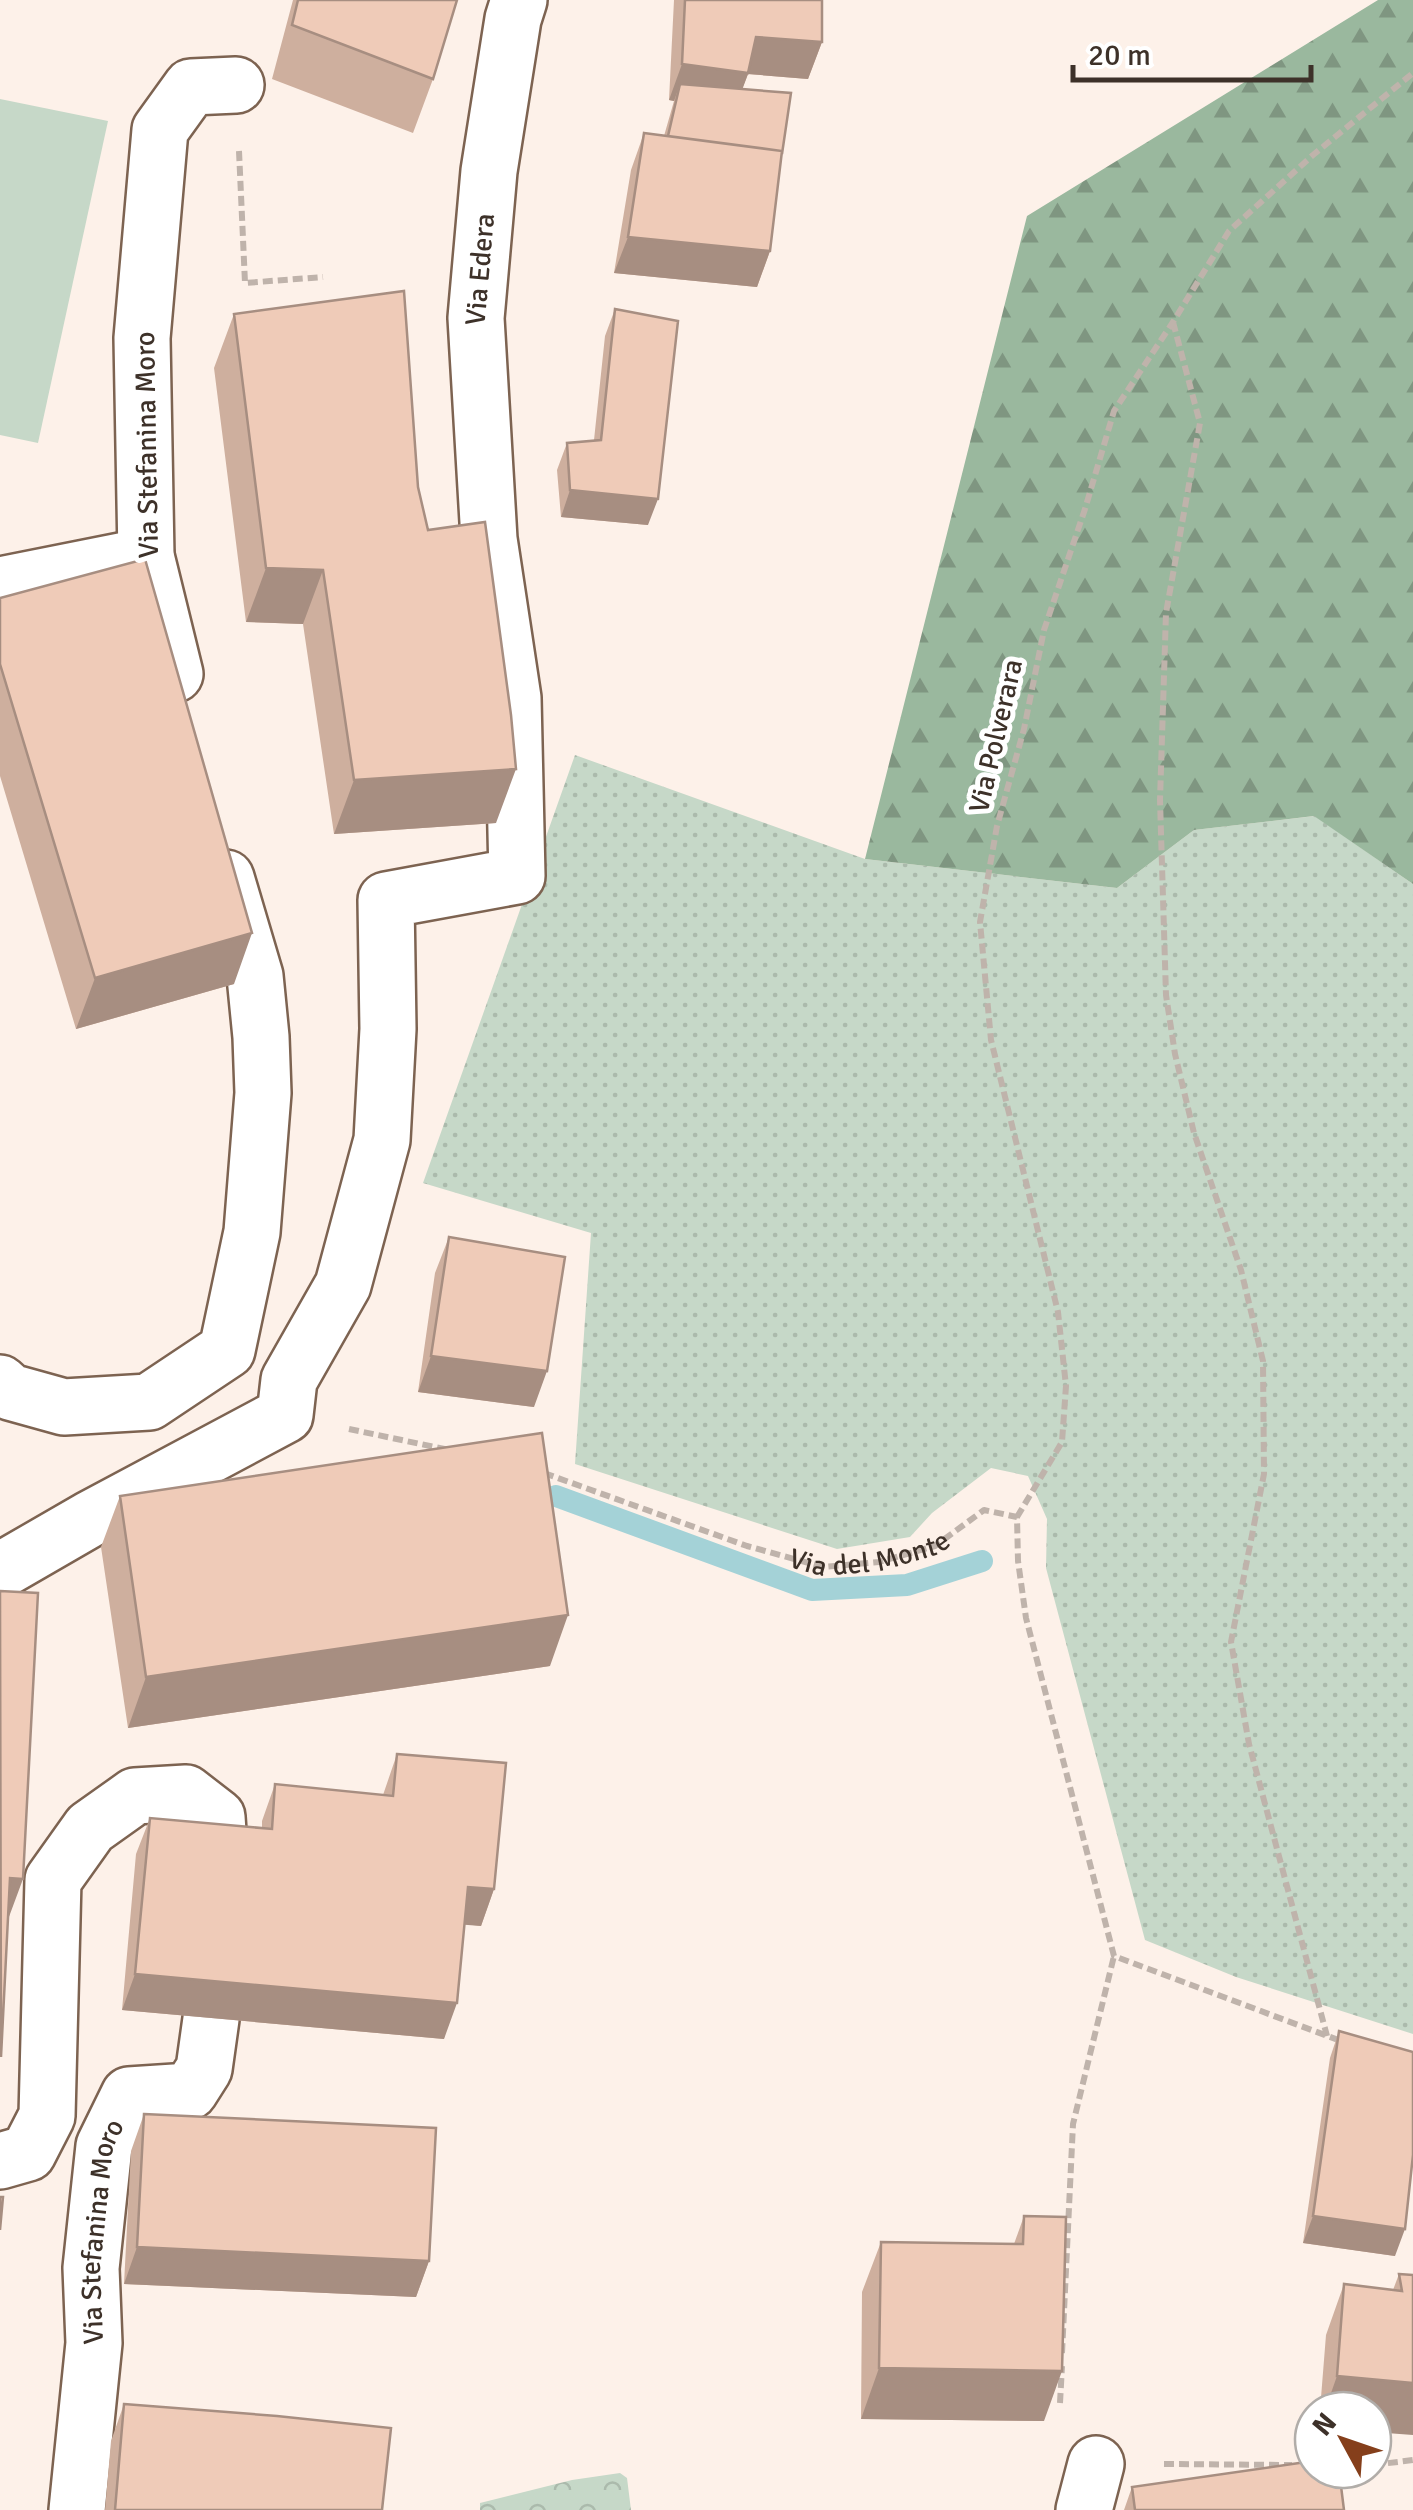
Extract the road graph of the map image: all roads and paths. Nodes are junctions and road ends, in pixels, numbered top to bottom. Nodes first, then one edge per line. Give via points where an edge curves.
1 (519, 0) edge
2 (1413, 73) edge
3 (236, 85) joint
4 (323, 277) dead end
5 (1173, 322) junction
6 (146, 556) junction
7 (0, 585) edge
8 (188, 728) edge
9 (216, 843) edge
10 (0, 1383) edge
11 (285, 1415) junction
12 (454, 1451) edge
13 (528, 1467) edge
14 (1017, 1517) junction
15 (0, 1572) edge
16 (220, 1860) edge
17 (1114, 1956) junction
18 (211, 2018) edge
19 (1327, 2036) junction
20 (1344, 2042) edge
21 (0, 2161) edge
22 (1060, 2421) edge
23 (1293, 2465) edge
24 (1090, 2487) edge
25 (77, 2510) edge

1 - 11 street, Via Edera via 489,171 476,318 490,538 513,698 517,876 386,900 382,1140 344,1284 289,1380
2 - 5 path, Via Polverara via 1229,232
3 - 4 path via 245,283
3 - 6 street, Via Stefanina Moro via 191,87 160,130 142,338
5 - 14 path, Via Polverara via 1114,411 1044,630 980,922 991,1040 1058,1312 1066,1386 1062,1442
5 - 19 path via 1200,423 1166,613 1160,800 1166,995 1194,1132 1263,1361 1264,1474 1231,1642 1249,1744
6 - 7 street
6 - 8 street, Via Stefanina Moro
9 - 10 street via 255,976 263,1093 252,1232 227,1350 149,1402 64,1407
11 - 12 path
11 - 15 street
13 - 14 path, Via del Monte via 822,1568 879,1562 935,1546 984,1510
14 - 17 path via 1026,1618
16 - 21 street via 217,1817 186,1794 135,1796 90,1828 53,1880 47,2116 28,2153
17 - 19 path
17 - 22 path via 1074,2124
18 - 25 street, Via Stefanina Moro via 204,2070 190,2091 130,2095 104,2146
19 - 20 path
23 - 24 path

